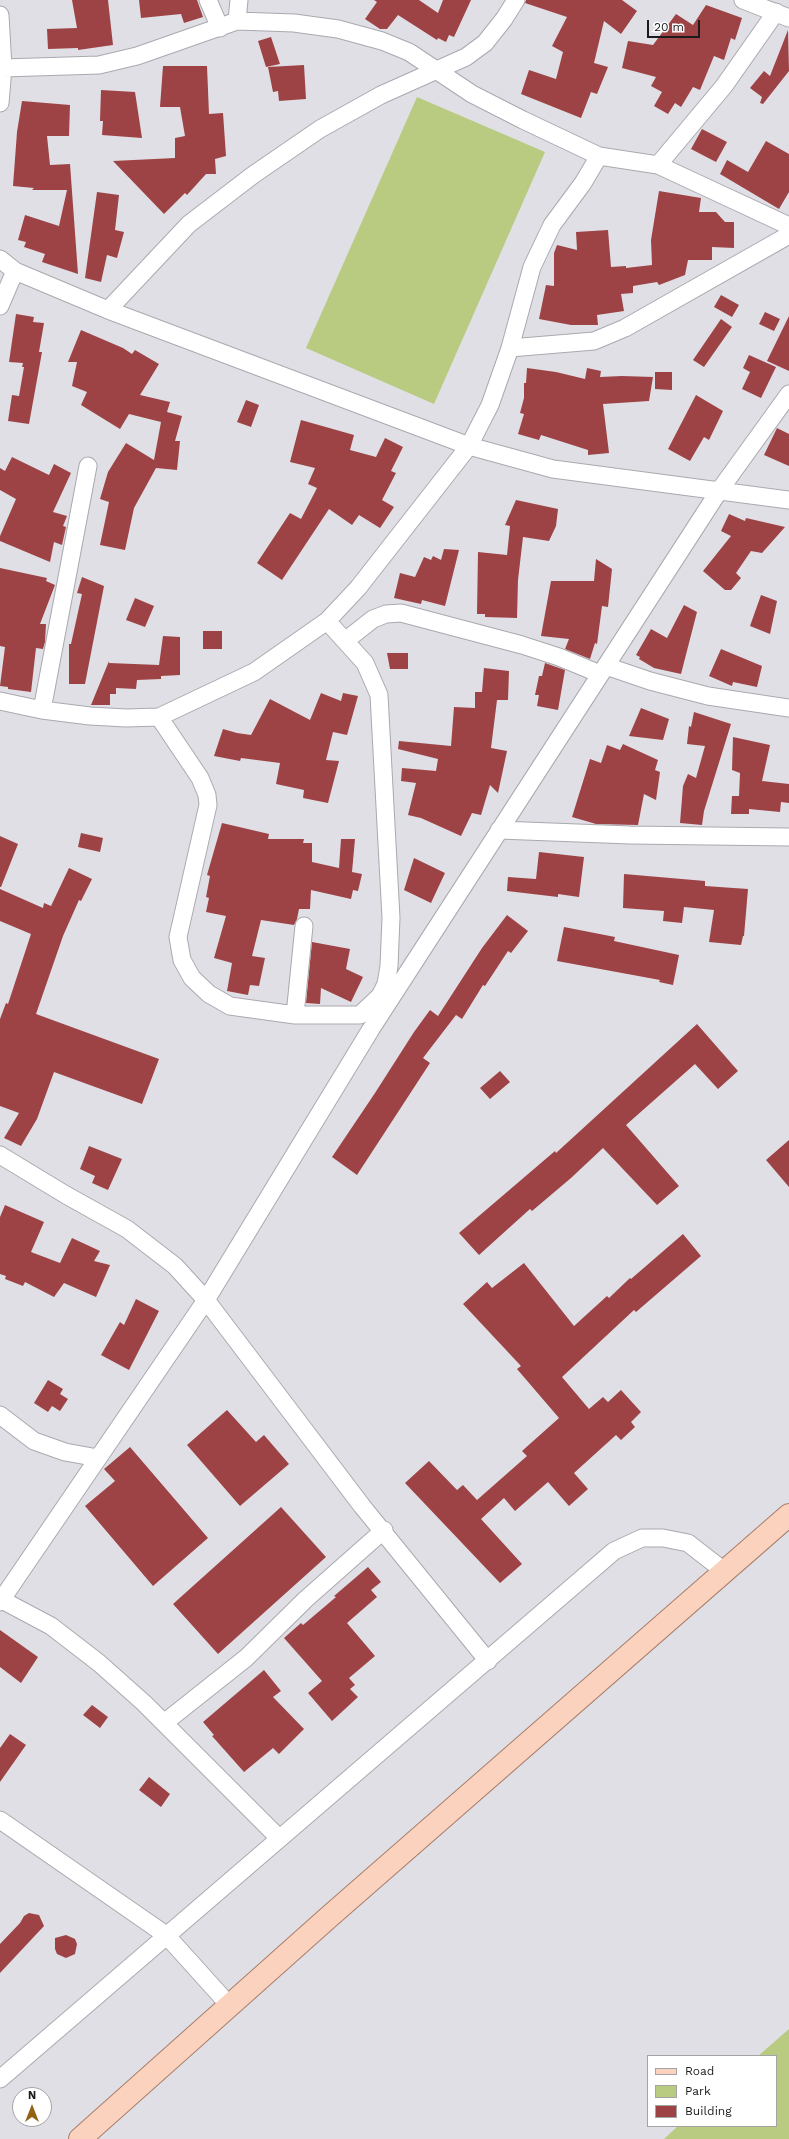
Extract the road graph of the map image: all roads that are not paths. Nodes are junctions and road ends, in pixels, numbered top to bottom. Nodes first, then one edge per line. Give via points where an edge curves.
1 (208, 0) edge
2 (238, 0) edge
3 (516, 0) edge
4 (743, 0) edge
5 (0, 15) edge
6 (782, 15) edge
7 (237, 21) junction
8 (220, 28) junction
9 (3, 68) junction
10 (438, 70) junction
11 (0, 102) edge
12 (599, 156) junction
13 (658, 165) junction
14 (789, 226) edge
15 (789, 235) edge
16 (0, 259) edge
17 (15, 271) junction
18 (0, 306) edge
19 (108, 310) junction
20 (510, 348) junction
21 (789, 394) edge
22 (469, 446) junction
23 (88, 466) dead end
24 (719, 491) junction
25 (789, 500) edge
26 (327, 621) junction
27 (345, 641) junction
28 (603, 670) junction
29 (0, 701) edge
30 (789, 708) edge
31 (42, 710) junction
32 (159, 716) junction
33 (499, 830) junction
34 (789, 837) edge
35 (304, 926) dead end
36 (295, 1015) junction
37 (0, 1154) edge
38 (206, 1300) junction
39 (0, 1415) edge
40 (98, 1458) junction
41 (789, 1515) edge
42 (384, 1530) junction
43 (724, 1571) junction
44 (1, 1600) edge
45 (488, 1662) junction
46 (164, 1723) junction
47 (0, 1820) edge
48 (279, 1838) junction
49 (166, 1935) junction
50 (230, 2006) junction
51 (0, 2079) edge
52 (80, 2139) edge

1 - 8 street
2 - 7 street
3 - 10 street via 484,43 466,58
4 - 6 street
5 - 9 street
6 - 13 street
7 - 8 street
7 - 10 street via 294,23 338,29 382,41 409,52
8 - 9 street via 137,56 99,64
9 - 11 street
10 - 12 street via 472,94
10 - 19 street via 381,95 320,129 253,175 188,224
12 - 13 street
12 - 20 street via 552,225 532,267
13 - 14 street
15 - 20 street via 626,328 594,341
16 - 17 street
17 - 18 street
17 - 19 street
19 - 22 street
20 - 22 street via 490,405
21 - 24 street
22 - 24 street via 553,469
22 - 26 street via 358,588
23 - 31 street
24 - 25 street
24 - 28 street
26 - 27 street
26 - 32 street via 254,672
27 - 28 street via 373,619 386,614 401,613 522,645
27 - 36 street via 365,663 379,695 391,918 389,966 386,984 380,996 360,1015
28 - 30 street via 708,696
28 - 33 street
29 - 31 street
31 - 32 street via 98,717
32 - 36 street via 200,778 208,805 178,937 182,960 192,978 209,994 230,1006
33 - 34 street
33 - 38 street via 371,1029
35 - 36 street
37 - 38 street via 127,1229 175,1266
38 - 40 street
38 - 42 street via 362,1506
39 - 40 street via 34,1440 65,1452
40 - 44 street
41 - 43 main road
42 - 45 street
42 - 46 street via 306,1599 246,1658
43 - 45 street via 688,1543 663,1538 642,1538 614,1551
43 - 50 main road
44 - 46 street via 51,1626 87,1654
45 - 48 street
46 - 48 street
47 - 49 street
48 - 49 street
49 - 50 street
49 - 51 street
50 - 52 main road

